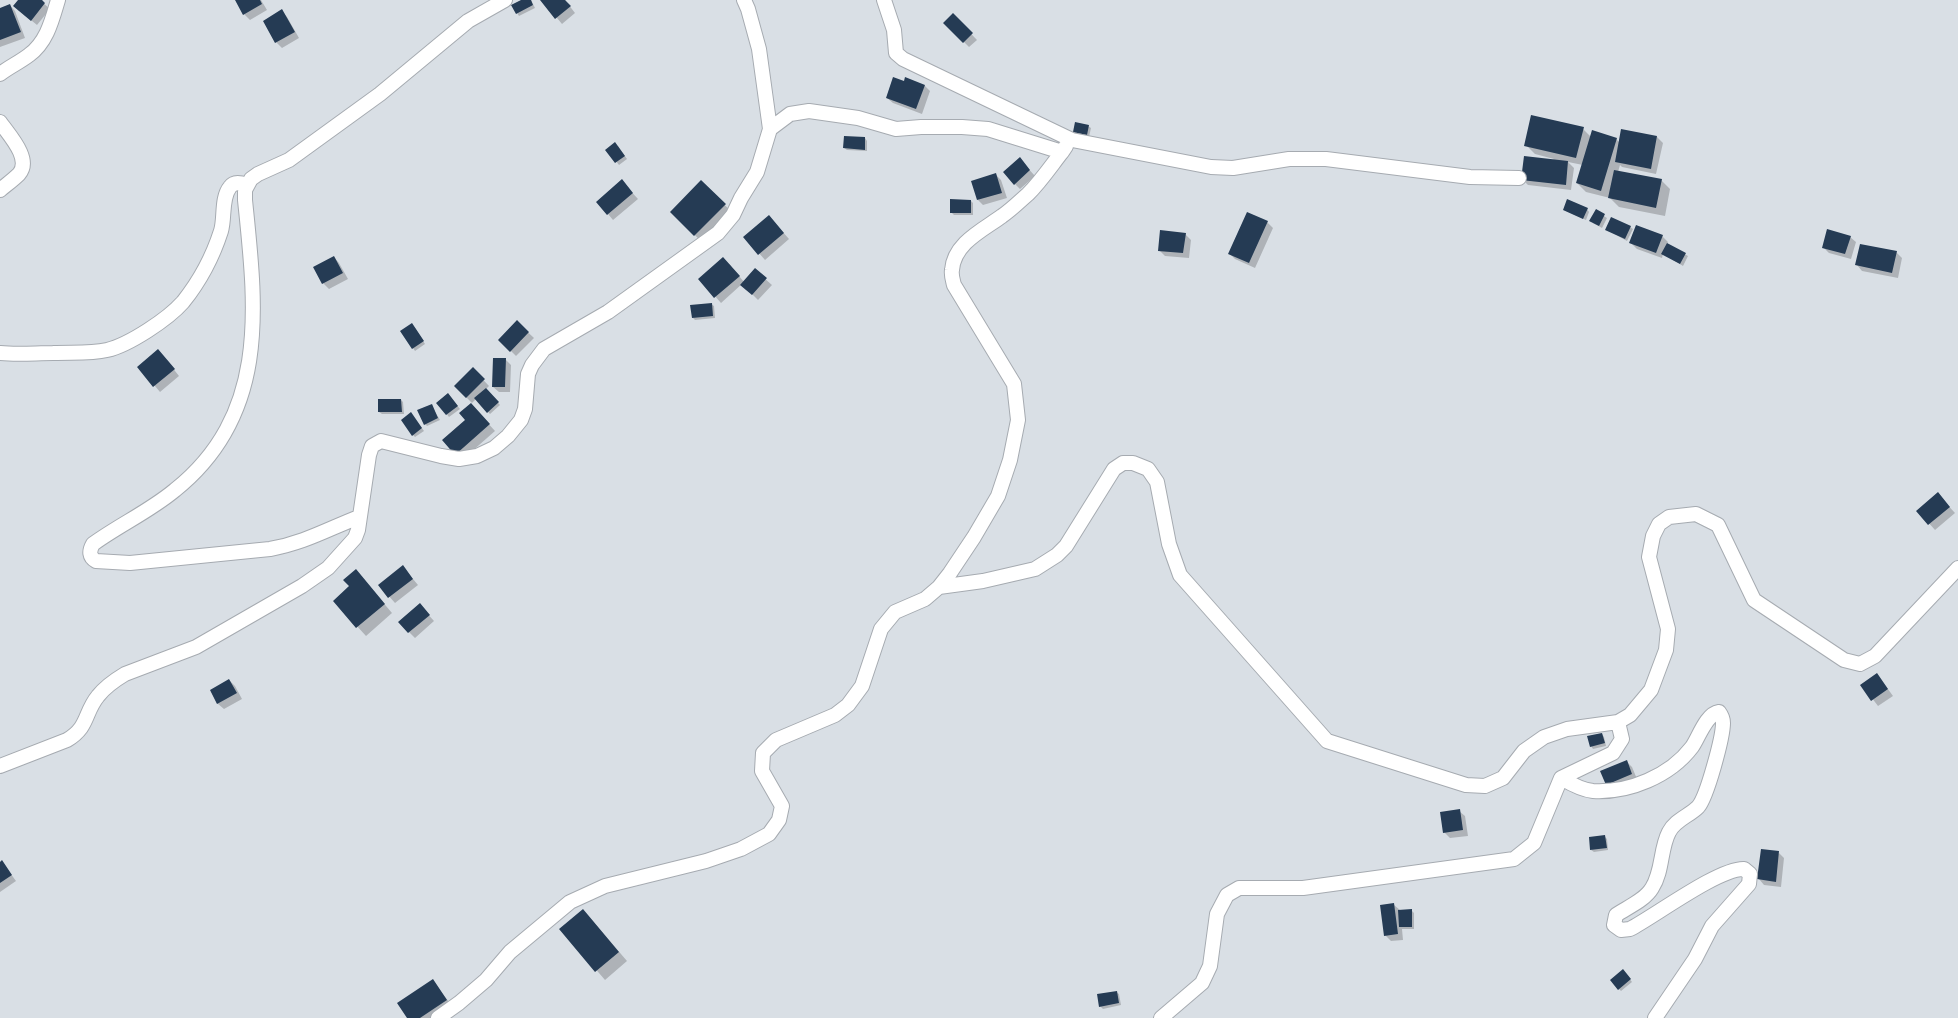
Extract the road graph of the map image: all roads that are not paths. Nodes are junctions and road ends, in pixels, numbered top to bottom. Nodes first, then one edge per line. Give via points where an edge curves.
1 (58, 0) edge
2 (505, 0) edge
3 (744, 0) edge
4 (884, 0) edge
5 (0, 74) edge
6 (0, 122) edge
7 (770, 129) junction
8 (1072, 140) junction
9 (1062, 152) junction
10 (1518, 178) dead end
11 (247, 185) junction
12 (0, 190) edge
13 (0, 353) edge
14 (360, 516) junction
15 (1958, 568) edge
16 (939, 587) junction
17 (1618, 722) junction
18 (0, 766) edge
19 (1561, 778) junction
20 (438, 1018) edge
21 (1161, 1018) edge
22 (1655, 1018) edge

1 - 5 street via 51,25 38,46
2 - 11 street via 468,20 366,104 289,160 258,174
3 - 7 street via 759,48
4 - 8 street via 894,30 896,53 902,59
6 - 12 street via 21,154 23,166 19,174
7 - 9 street via 790,114 809,112 858,118 896,129 988,129
7 - 14 street via 757,172 733,215 718,233 608,312 554,342 538,356 528,374 521,420 508,436 477,456 459,459 381,440 372,446 369,455
8 - 9 street
8 - 10 street via 1211,167 1233,168 1289,159 1326,159 1470,177
9 - 16 street via 1028,194 973,235 955,258 952,270 954,285 1014,384 1018,420 998,496 974,538
11 - 13 street via 240,183 229,187 221,230 211,256 182,302 158,324 108,350
11 - 14 street via 252,348 245,386 235,415 220,442 175,490 93,544 90,554 96,561 130,563 270,549 314,538
14 - 18 street via 355,538 328,568 196,647 115,680 97,696 86,722 76,735
15 - 17 street via 1875,656 1860,664 1844,660 1754,600 1718,525 1696,514 1669,517 1659,524 1653,536 1649,557 1668,629 1666,650 1651,690 1630,715
16 - 17 street via 1035,569 1066,546 1114,469 1123,463 1133,463 1148,469 1157,482 1169,544 1180,575 1327,741 1466,785 1485,786 1503,778 1524,751 1544,737 1566,729
16 - 20 street via 925,599 887,619 862,686 848,705 835,715 776,740 763,753 762,771 782,806 779,820 769,834 741,849 706,861 605,886 570,902 510,952 460,1003
17 - 19 street via 1622,739 1613,753
19 - 21 street via 1534,843 1514,859 1303,888 1239,888 1227,895 1217,914 1210,966 1202,983
19 - 22 street via 1592,791 1633,786 1668,771 1691,748 1713,714 1719,712 1722,716 1720,743 1704,797 1698,807 1670,830 1653,887 1616,915 1614,925 1621,930 1630,929 1732,870 1744,869 1750,874 1750,879 1712,926

